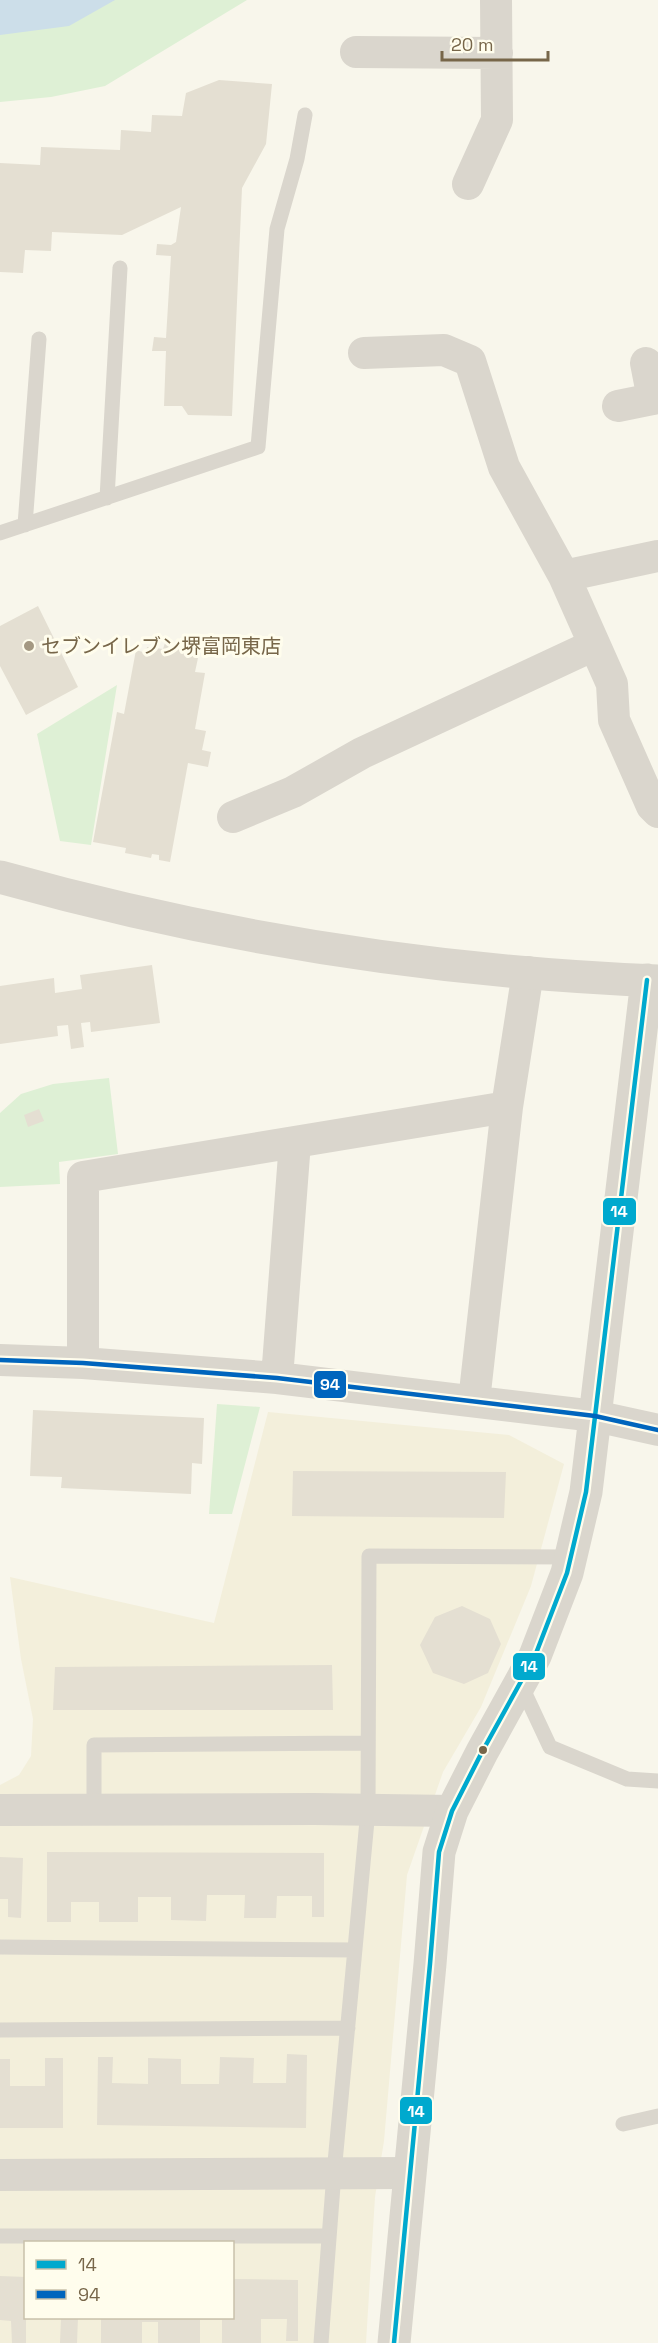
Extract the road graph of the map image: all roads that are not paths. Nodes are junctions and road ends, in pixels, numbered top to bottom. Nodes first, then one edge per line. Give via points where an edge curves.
1 (496, 0) edge
2 (356, 52) dead end
3 (497, 53) junction
4 (305, 115) dead end
5 (468, 184) dead end
6 (120, 268) dead end
7 (39, 339) dead end
8 (364, 353) dead end
9 (646, 363) dead end
10 (656, 399) edge
11 (618, 406) dead end
12 (107, 498) junction
13 (25, 525) junction
14 (0, 533) edge
15 (658, 556) edge
16 (564, 576) junction
17 (594, 645) junction
18 (658, 812) edge
19 (233, 817) dead end
20 (0, 877) edge
21 (528, 972) junction
22 (653, 980) edge
23 (507, 1107) junction
24 (295, 1142) junction
25 (0, 1360) edge
26 (83, 1363) junction
27 (277, 1378) junction
28 (474, 1401) junction
29 (596, 1416) junction
30 (658, 1430) edge
31 (571, 1557) junction
32 (520, 1685) junction
33 (368, 1743) junction
34 (658, 1781) edge
35 (0, 1810) edge
36 (94, 1810) junction
37 (368, 1810) junction
38 (453, 1811) junction
39 (0, 1947) edge
40 (355, 1950) junction
41 (348, 2028) junction
42 (0, 2030) edge
43 (658, 2115) edge
44 (622, 2124) dead end
45 (334, 2173) junction
46 (410, 2173) junction
47 (0, 2175) edge
48 (0, 2236) edge
49 (329, 2236) junction
50 (321, 2343) edge
51 (394, 2343) edge

1 - 3 street
2 - 3 street
3 - 5 street via 497,120
4 - 12 lane via 277,229 258,447
6 - 12 lane
7 - 13 lane
8 - 16 street via 444,350 470,361 504,467
9 - 10 street
10 - 11 street
12 - 13 lane
13 - 14 lane
15 - 16 street
16 - 17 street
17 - 18 street via 612,684 614,720
17 - 19 street via 362,753 293,792
20 - 21 street via 90,902 281,941
21 - 22 street
21 - 23 street
22 - 29 street
23 - 24 street
23 - 28 street
24 - 26 street via 83,1176
24 - 27 street
25 - 26 street
26 - 27 street
27 - 28 street
28 - 29 street
29 - 30 street
29 - 31 street via 586,1492
31 - 32 street via 535,1656
31 - 33 lane via 369,1556
32 - 34 lane via 550,1747 627,1779
32 - 38 street
33 - 36 lane via 94,1745
33 - 37 lane
35 - 36 street
36 - 37 street
37 - 38 street
37 - 40 lane
38 - 46 street via 439,1852
39 - 40 lane
40 - 41 lane
41 - 42 lane
41 - 45 lane
43 - 44 lane
45 - 46 street
45 - 47 street
45 - 49 lane
46 - 51 street
48 - 49 lane
49 - 50 lane

